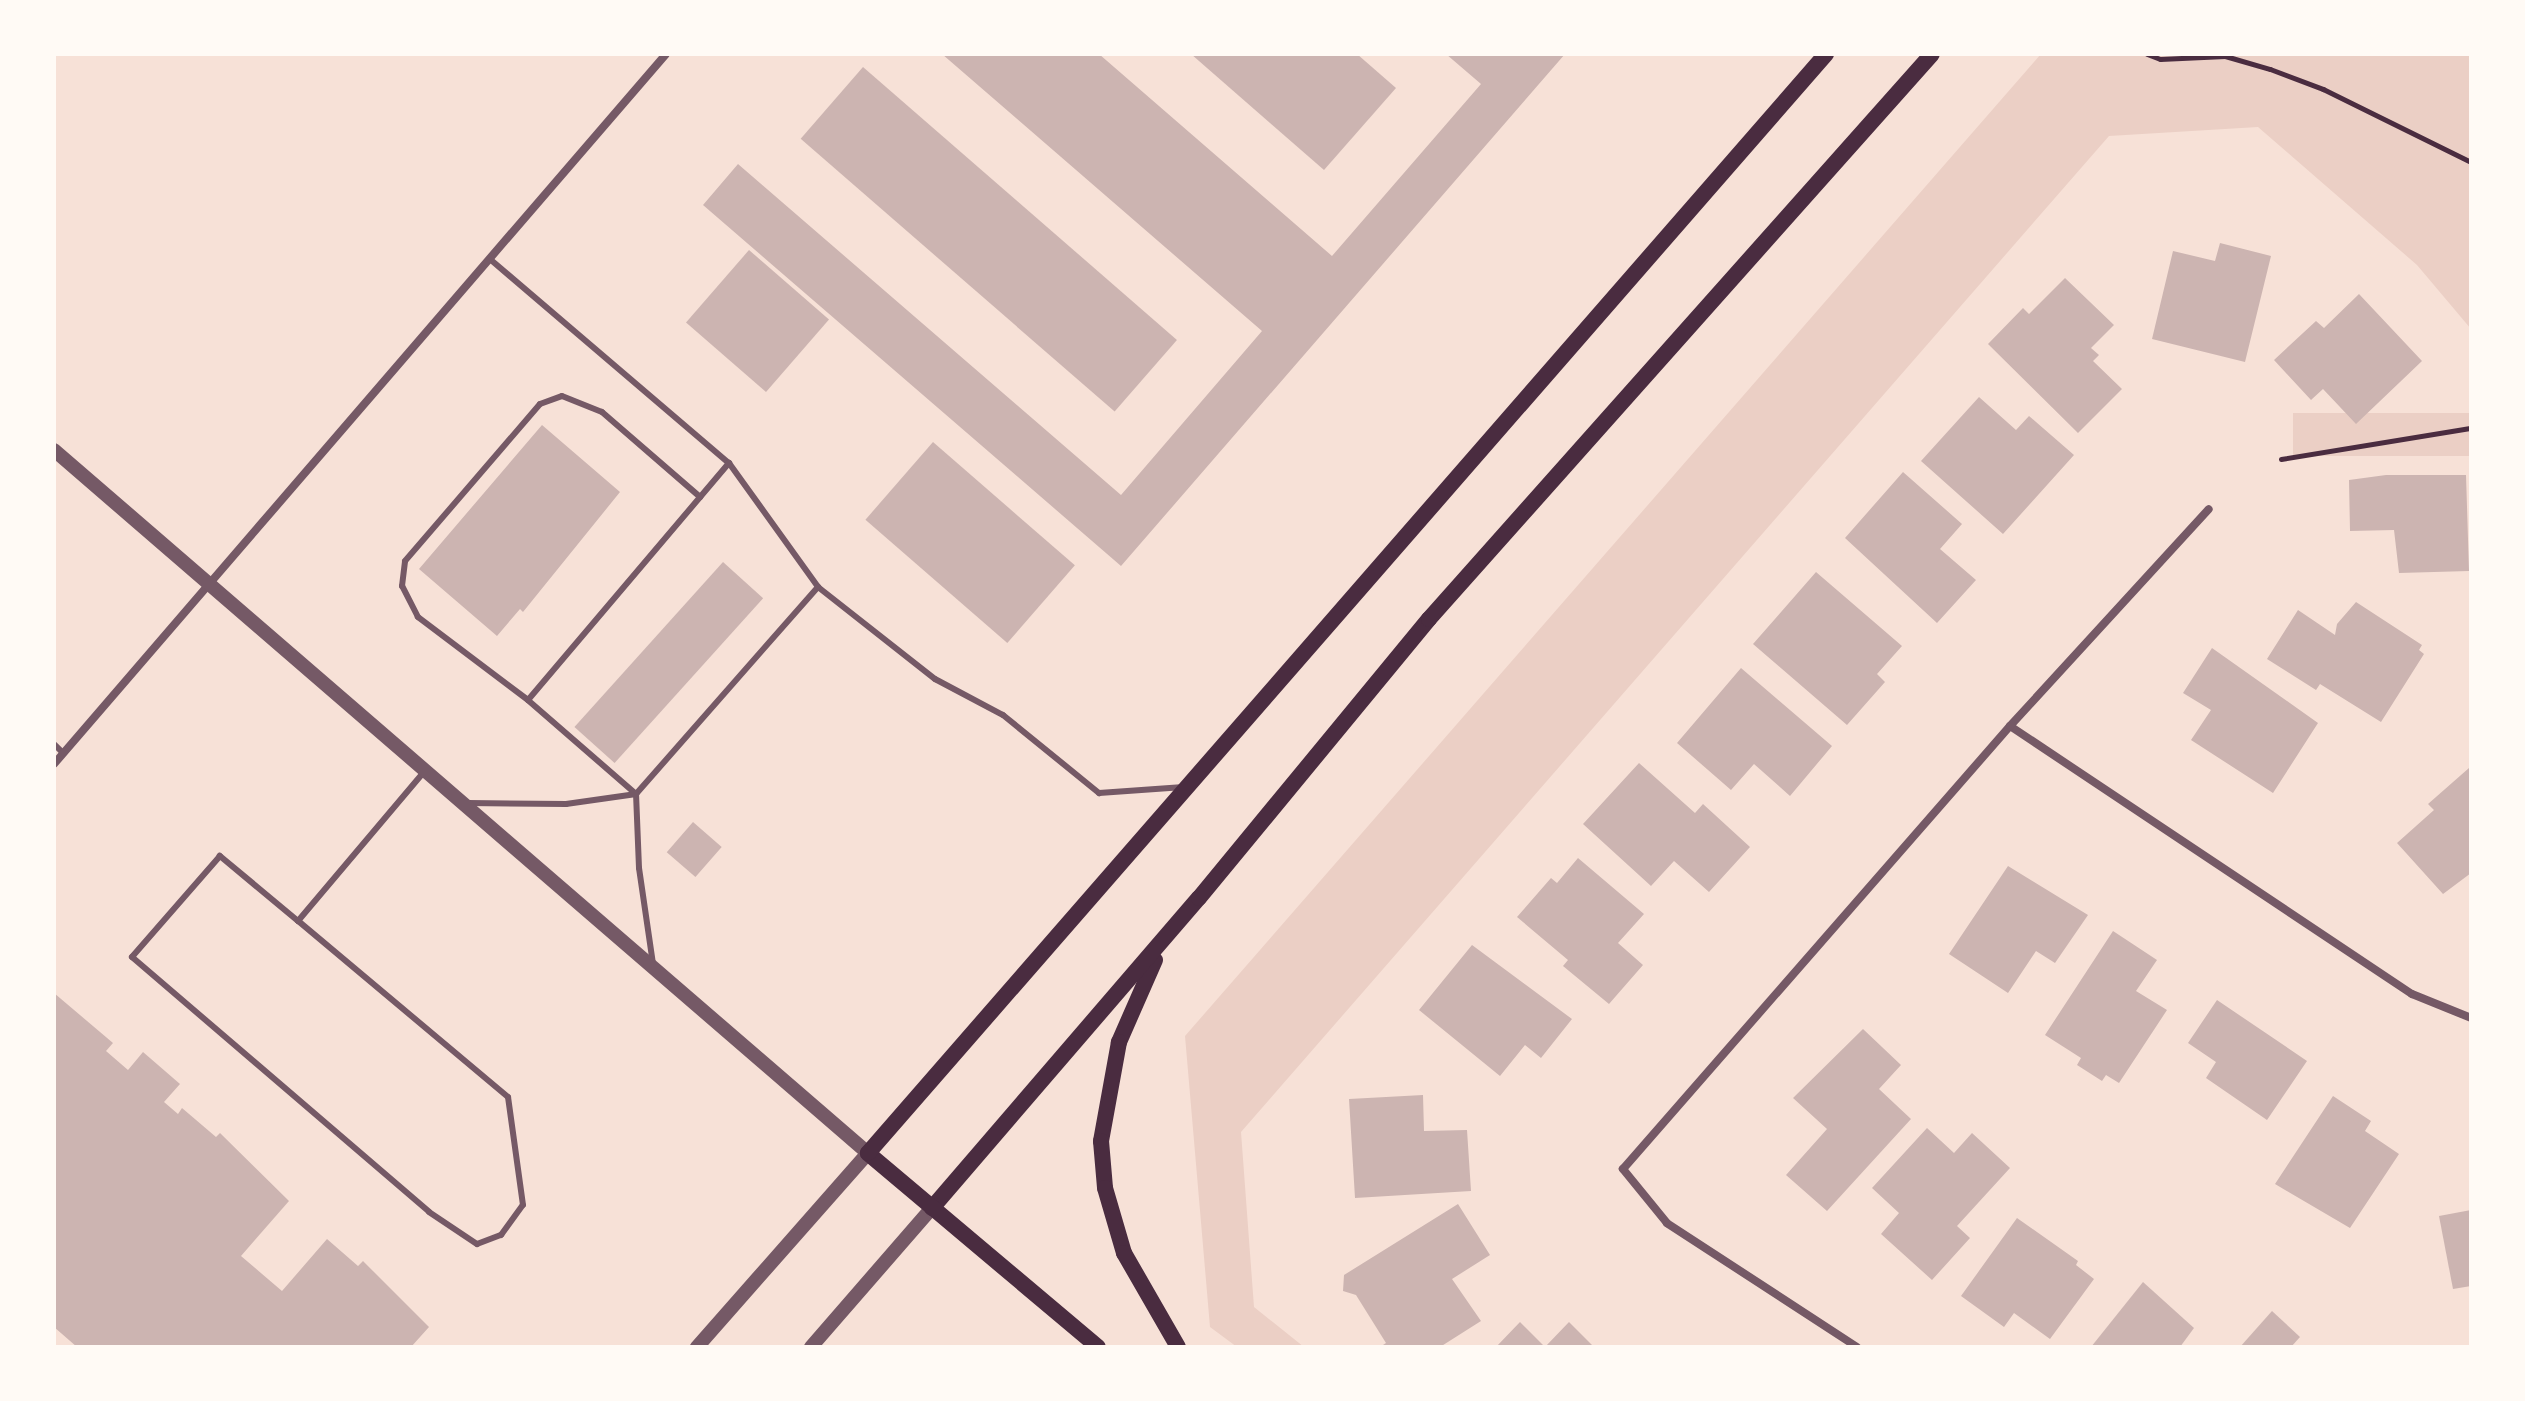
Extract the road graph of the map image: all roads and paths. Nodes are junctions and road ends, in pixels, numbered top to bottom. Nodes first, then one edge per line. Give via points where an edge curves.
1 (666, 54) edge
2 (1826, 54) edge
3 (1932, 54) edge
4 (2147, 54) edge
5 (2471, 162) edge
6 (491, 260) junction
7 (2471, 428) edge
8 (54, 450) edge
9 (2281, 459) dead end
10 (729, 463) junction
11 (700, 497) junction
12 (2209, 509) dead end
13 (211, 582) junction
14 (818, 587) junction
15 (528, 700) junction
16 (2010, 726) junction
17 (54, 744) edge
18 (63, 753) junction
19 (54, 764) edge
20 (426, 770) junction
21 (1187, 787) junction
22 (636, 794) junction
23 (466, 803) junction
24 (1199, 898) junction
25 (298, 921) junction
26 (653, 964) junction
27 (2471, 1018) edge
28 (868, 1153) junction
29 (932, 1208) junction
30 (697, 1347) edge
31 (811, 1347) edge
32 (1098, 1347) edge
33 (1178, 1347) edge
34 (1857, 1347) edge

1 - 6 street
2 - 21 main road
3 - 24 main road via 1429,619
4 - 5 path via 2160,59 2225,56 2270,69 2323,89
6 - 10 lane
6 - 13 street
7 - 9 path
8 - 13 street
10 - 11 lane
10 - 14 lane
11 - 15 lane
11 - 15 lane via 602,412 562,396 540,404 405,561 402,586 418,617
12 - 16 street
13 - 18 street
13 - 20 street
14 - 21 lane via 935,679 1003,715 1099,793
14 - 22 lane
15 - 22 lane
16 - 27 street via 2412,994
16 - 34 street via 1623,1169 1667,1223
17 - 18 lane
18 - 19 street
20 - 23 street
20 - 25 lane
21 - 28 main road
22 - 23 lane via 566,804
22 - 26 lane via 639,868
23 - 26 street
24 - 29 main road
24 - 33 main road via 1147,971 1119,1042 1101,1141 1105,1188 1124,1253
25 - 25 lane via 508,1097 523,1205 501,1235 477,1244 429,1212 132,957 220,856
26 - 28 street
28 - 29 main road
28 - 30 street
29 - 31 street
29 - 32 main road

